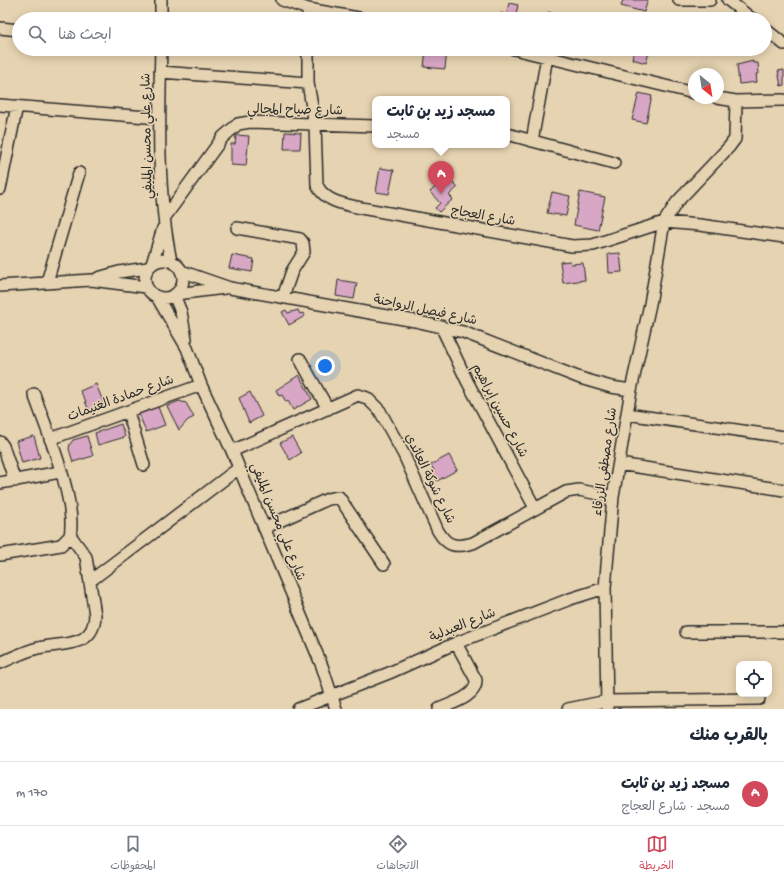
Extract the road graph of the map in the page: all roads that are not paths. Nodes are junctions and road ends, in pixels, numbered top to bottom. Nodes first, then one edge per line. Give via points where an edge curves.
1 (161, 0) edge
2 (282, 0) edge
3 (680, 0) edge
4 (710, 0) edge
5 (728, 0) edge
6 (161, 12) edge
7 (304, 12) edge
8 (743, 12) edge
9 (0, 28) edge
10 (12, 29) edge
11 (772, 35) edge
12 (784, 44) edge
13 (161, 56) edge
14 (308, 56) edge
15 (547, 56) joint
16 (160, 72) junction
17 (308, 83) junction
18 (688, 91) edge
19 (724, 99) edge
20 (784, 100) edge
21 (736, 102) junction
22 (0, 105) edge
23 (17, 106) junction
24 (159, 118) junction
25 (315, 125) junction
26 (372, 126) edge
27 (510, 135) edge
28 (532, 141) junction
29 (614, 163) dead end
30 (79, 173) dead end
31 (0, 189) edge
32 (165, 219) junction
33 (664, 222) junction
34 (237, 228) dead end
35 (784, 237) edge
36 (171, 261) junction
37 (150, 266) junction
38 (181, 271) junction
39 (92, 280) junction
40 (47, 282) junction
41 (0, 286) edge
42 (146, 287) junction
43 (230, 288) junction
44 (175, 294) junction
45 (157, 297) junction
46 (282, 297) junction
47 (441, 326) junction
48 (187, 348) junction
49 (300, 359) dead end
50 (201, 385) junction
51 (631, 390) junction
52 (34, 394) dead end
53 (328, 408) junction
54 (128, 412) junction
55 (627, 414) junction
56 (784, 437) edge
57 (50, 439) junction
58 (0, 442) edge
59 (232, 451) junction
60 (619, 464) junction
61 (144, 465) dead end
62 (239, 468) junction
63 (60, 472) junction
64 (15, 480) junction
65 (0, 483) edge
66 (784, 490) edge
67 (613, 497) junction
68 (535, 508) junction
69 (264, 528) junction
70 (70, 535) junction
71 (0, 555) edge
72 (384, 564) dead end
73 (90, 581) junction
74 (605, 588) junction
75 (686, 632) dead end
76 (784, 632) edge
77 (456, 643) junction
78 (0, 663) edge
79 (332, 695) junction
80 (759, 698) dead end
81 (607, 705) edge
82 (298, 709) edge
83 (336, 709) edge
84 (439, 709) edge
85 (568, 709) edge

1 - 6 street
2 - 7 street
3 - 4 street
5 - 8 street
9 - 10 street
11 - 12 street
13 - 16 street, شارع علي محسن المليفي
14 - 17 street, شارع العجاج
15 - 18 street
15 - 28 street
16 - 17 street
16 - 24 street, شارع علي محسن المليفي
17 - 25 street, شارع العجاج
19 - 21 street
20 - 21 street
21 - 33 street via 735,138 677,202
22 - 23 street
23 - 24 street
23 - 31 street
24 - 32 street, شارع علي محسن المليفي
25 - 26 street, شارع صياح المجالي
25 - 32 street, شارع صياح المجالي via 250,122 238,124 223,137
25 - 33 street, شارع العجاج via 317,185 320,192 340,203 572,246 593,245
27 - 28 street
28 - 29 street
30 - 40 street
32 - 36 street, شارع علي محسن المليفي
32 - 37 street, شارع علي محسن المليفي
33 - 35 street, شارع العجاج
33 - 51 street, شارع مصطفى الزرقاء via 650,304
34 - 46 street via 300,239 303,243 304,252 292,271
36 - 37 street via 161,260
36 - 38 street
37 - 39 street
37 - 42 street via 145,277
38 - 43 street, شارع فيصل الرواحنة
38 - 44 street via 183,281
39 - 40 street
39 - 42 street
40 - 41 street
42 - 45 street
43 - 44 street, شارع فيصل الرواحنة via 202,289
43 - 46 street, شارع فيصل الرواحنة
44 - 45 street via 166,298
44 - 48 street, شارع علي محسن المليفي
45 - 48 street, شارع علي محسن المليفي
46 - 47 street, شارع فيصل الرواحنة
47 - 51 street, شارع فيصل الرواحنة via 489,341 595,383
47 - 68 street, شارع حسين إبراهيم via 467,381
48 - 50 street, شارع علي محسن المليفي
49 - 53 street
50 - 54 street, شارع حمادة الغنيمات
50 - 59 street, شارع علي محسن المليفي
51 - 55 street, شارع مصطفى الزرقاء
52 - 57 street
53 - 59 street, شارع شوكة العائدي
53 - 68 street, شارع شوكة العائدي via 358,395 367,398 380,411 404,455 438,530 450,544 461,547 473,544
54 - 57 street, شارع حمادة الغنيمات
54 - 61 street
55 - 56 street
55 - 60 street, شارع مصطفى الزرقاء
57 - 63 street
58 - 64 street via 4,446
59 - 62 street, شارع علي محسن المليفي
60 - 66 street
60 - 67 street, شارع مصطفى الزرقاء
62 - 69 street, شارع علي محسن المليفي
62 - 73 street
63 - 64 street
63 - 70 street via 72,515
64 - 65 street
67 - 68 street, شارع شوكة العائدي via 573,490 555,496
67 - 74 street, شارع مصطفى الزرقاء
69 - 72 street via 328,499 339,497
69 - 79 street, شارع علي محسن المليفي
70 - 71 street via 61,545
70 - 73 street via 86,557
73 - 78 street via 95,624 86,637 76,642 37,648
74 - 77 street, شارع العبدلية
74 - 81 street, شارع مصطفى الزرقاء
75 - 76 street
77 - 79 street, شارع العبدلية
77 - 84 street via 476,680 476,686 472,693
79 - 82 street, شارع العبدلية
79 - 83 street, شارع علي محسن المليفي
80 - 81 street
81 - 85 street

